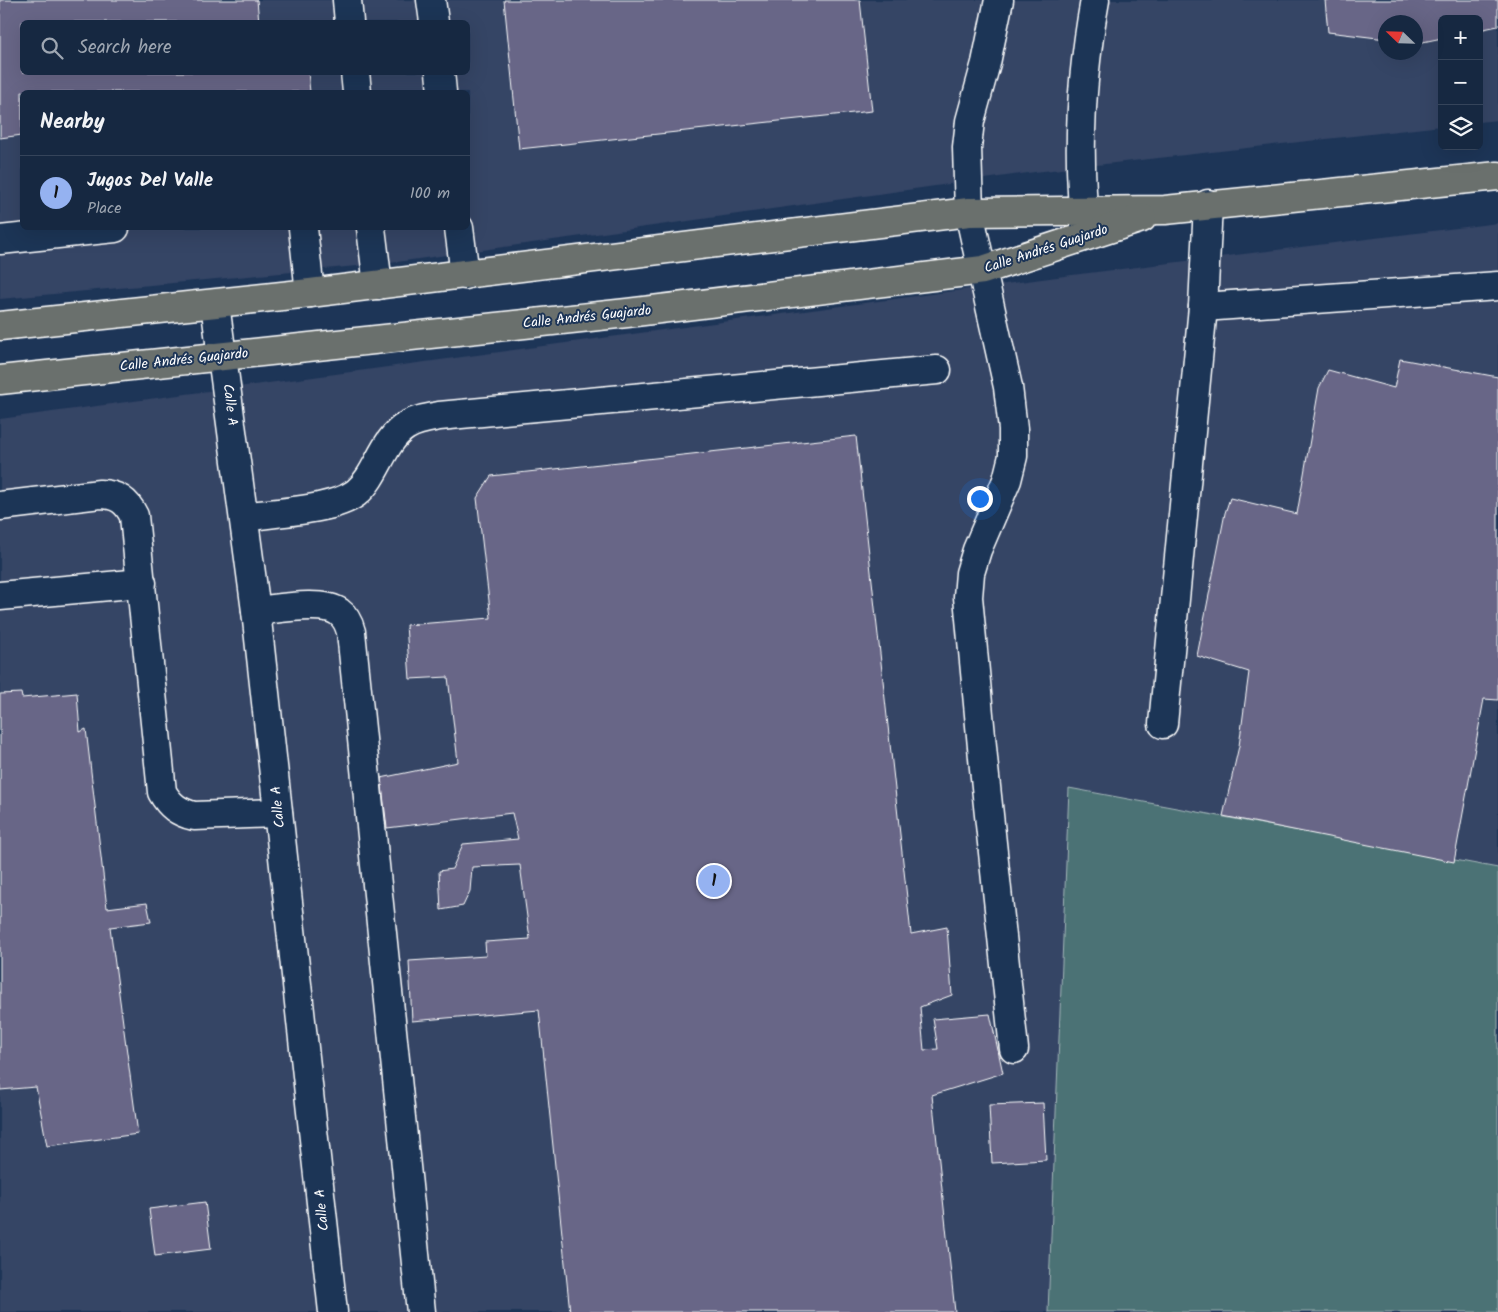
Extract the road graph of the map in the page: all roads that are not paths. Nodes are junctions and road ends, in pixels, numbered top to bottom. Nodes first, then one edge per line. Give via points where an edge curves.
1 (347, 0) edge
2 (431, 0) edge
3 (999, 0) edge
4 (1095, 0) edge
5 (349, 20) edge
6 (434, 20) edge
7 (355, 75) edge
8 (440, 75) edge
9 (357, 90) edge
10 (442, 90) edge
11 (1498, 176) edge
12 (1208, 204) junction
13 (969, 212) junction
14 (1084, 223) junction
15 (96, 230) edge
16 (303, 230) edge
17 (371, 230) edge
18 (459, 230) edge
19 (0, 240) edge
20 (983, 270) junction
21 (465, 275) junction
22 (378, 285) junction
23 (1498, 286) edge
24 (310, 294) junction
25 (215, 304) junction
26 (1203, 307) junction
27 (0, 326) edge
28 (223, 355) junction
29 (937, 370) dead end
30 (0, 380) edge
31 (0, 506) edge
32 (244, 517) junction
33 (142, 583) junction
34 (0, 596) edge
35 (256, 611) junction
36 (1163, 724) dead end
37 (278, 812) junction
38 (1014, 1049) dead end
39 (333, 1312) edge
40 (421, 1312) edge

1 - 5 street
2 - 6 street
3 - 13 street via 970,121 967,147
4 - 14 street via 1082,102
7 - 9 street
8 - 10 street
11 - 12 main road, Calle Andrés Guajardo
12 - 14 main road, Calle Andrés Guajardo
12 - 26 street
13 - 14 main road, Calle Andrés Guajardo
13 - 20 street
13 - 21 main road, Calle Andrés Guajardo
14 - 20 main road, Calle Andrés Guajardo
15 - 19 street
16 - 24 street
17 - 22 street
18 - 21 street
20 - 28 main road, Calle Andrés Guajardo via 627,313
20 - 38 street via 1008,387 1013,456 1007,480 977,550 970,573 968,598
21 - 22 main road, Calle Andrés Guajardo
22 - 24 main road, Calle Andrés Guajardo
23 - 26 street
24 - 25 main road, Calle Andrés Guajardo
25 - 27 main road, Calle Andrés Guajardo
25 - 28 street, Calle A
26 - 36 street
28 - 30 main road, Calle Andrés Guajardo
28 - 32 street, Calle A
29 - 32 street via 439,416 407,425 398,432 368,480 355,493 336,502
31 - 33 street via 100,494 118,497 134,516
32 - 35 street, Calle A
33 - 34 street
33 - 37 street via 162,792 166,799 172,807 194,816
35 - 37 street, Calle A
35 - 40 street via 328,607 339,612 351,632
37 - 39 street, Calle A

